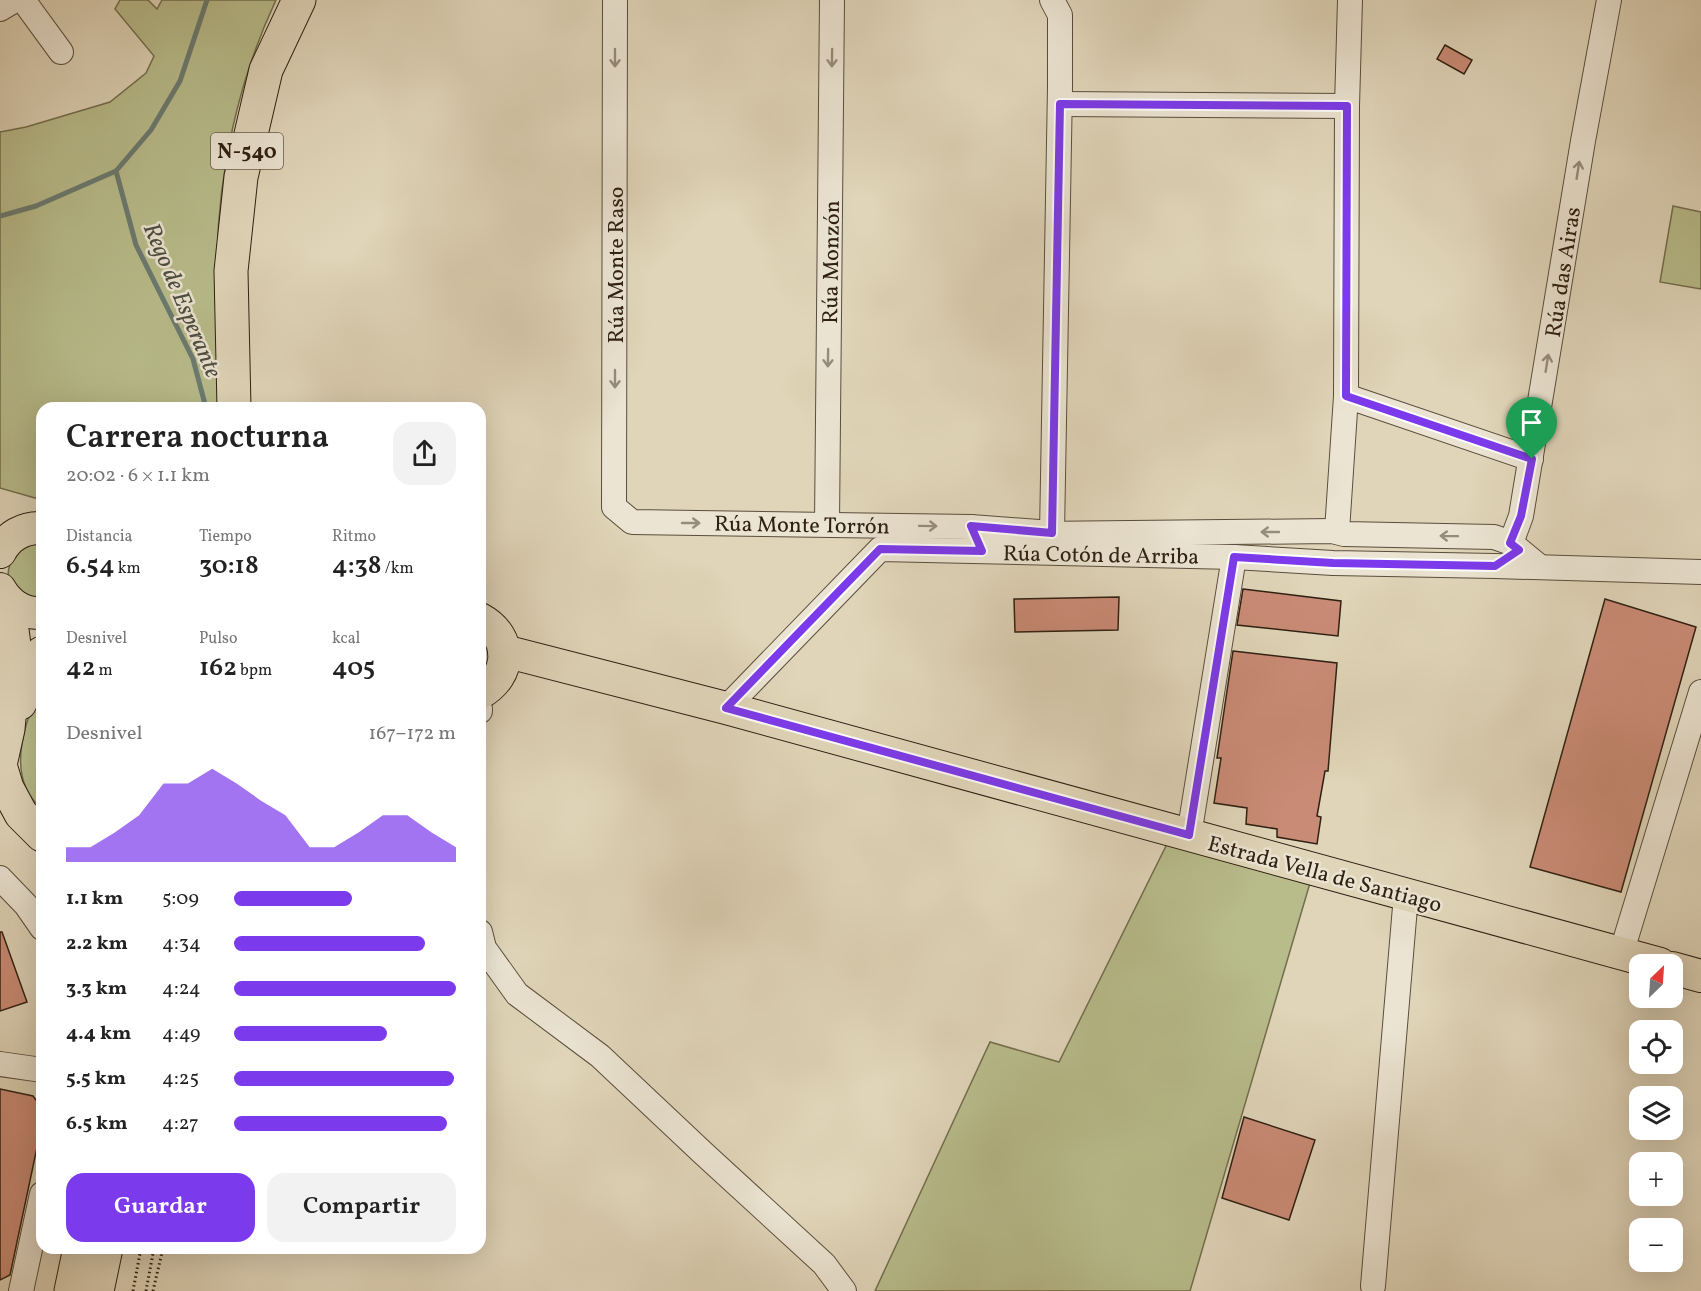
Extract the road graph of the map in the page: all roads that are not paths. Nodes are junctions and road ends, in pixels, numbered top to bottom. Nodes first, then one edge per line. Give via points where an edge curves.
1 (15, 0) edge
2 (23, 0) edge
3 (299, 0) edge
4 (615, 0) edge
5 (832, 0) edge
6 (1052, 0) edge
7 (1350, 0) edge
8 (1609, 0) edge
9 (0, 9) edge
10 (61, 52) dead end
11 (1060, 104) junction
12 (1347, 106) junction
13 (1346, 396) junction
14 (234, 402) edge
15 (1532, 459) junction
16 (632, 522) joint
17 (826, 524) junction
18 (971, 526) junction
19 (1336, 532) junction
20 (1052, 533) junction
21 (1508, 543) junction
22 (982, 551) junction
23 (1234, 557) junction
24 (1333, 562) junction
25 (1495, 566) junction
26 (1540, 567) junction
27 (1701, 572) edge
28 (16, 614) edge
29 (486, 624) edge
30 (504, 651) junction
31 (36, 666) edge
32 (486, 690) edge
33 (1701, 692) edge
34 (726, 708) junction
35 (8, 729) junction
36 (36, 829) edge
37 (1189, 835) junction
38 (0, 878) edge
39 (1406, 895) junction
40 (36, 919) edge
41 (486, 951) edge
42 (1621, 954) junction
43 (1629, 956) edge
44 (1683, 971) edge
45 (1701, 976) edge
46 (0, 1064) edge
47 (36, 1069) edge
48 (36, 1222) edge
49 (85, 1254) edge
50 (86, 1254) edge
51 (89, 1254) edge
52 (1373, 1286) dead end
53 (21, 1291) edge
54 (55, 1291) edge
55 (71, 1291) edge
56 (97, 1291) edge
57 (844, 1291) edge

1 - 9 street
2 - 10 street
3 - 14 highway, N-540 via 266,70 241,177 231,271
4 -> 16 street, Rúa Monte Raso via 614,507
5 -> 17 street, Rúa Monzón
6 - 11 street via 1060,15
7 - 12 street
15 -> 8 street, Rúa das Airas
11 - 12 street
11 - 20 street
12 - 13 street
13 - 15 street
13 - 19 street
15 - 21 street, Rúa das Airas via 1521,516
16 -> 17 street, Rúa Monte Torrón
17 -> 18 street, Rúa Monte Torrón
18 - 20 street, Rúa Monte Torrón
18 - 22 street
19 -> 20 street, Rúa Monte Torrón
21 -> 19 street, Rúa Monte Torrón
19 - 24 street via 1320,539 1318,549 1320,555
20 - 22 street, Rúa Monte Torrón via 998,536
21 - 25 street
21 - 26 street
22 - 23 street, Rúa Cotón de Arriba
22 - 34 street, Rúa Cotón de Arriba via 880,549
23 - 24 street, Rúa Cotón de Arriba
23 - 37 street
24 - 25 street, Rúa Cotón de Arriba
25 - 26 street, Rúa Cotón de Arriba
26 - 27 street, Rúa Cotón de Arriba
28 - 35 highway
29 - 30 main road via 497,632
30 - 32 main road via 499,678
30 - 34 main road, Estrada Vella de Santiago
31 - 35 highway
33 - 42 street
34 - 37 main road, Estrada Vella de Santiago
35 - 36 highway via 0,765 6,788 21,814
37 - 39 main road, Estrada Vella de Santiago
38 - 40 street
39 - 42 main road, Estrada Vella de Santiago
39 - 52 street
41 - 57 street via 517,994 600,1056 824,1264
42 - 43 main road, Estrada Vella de Santiago
44 - 45 main road
46 - 47 street
48 - 53 street
49 - 54 street
50 - 55 highway
51 - 56 highway

